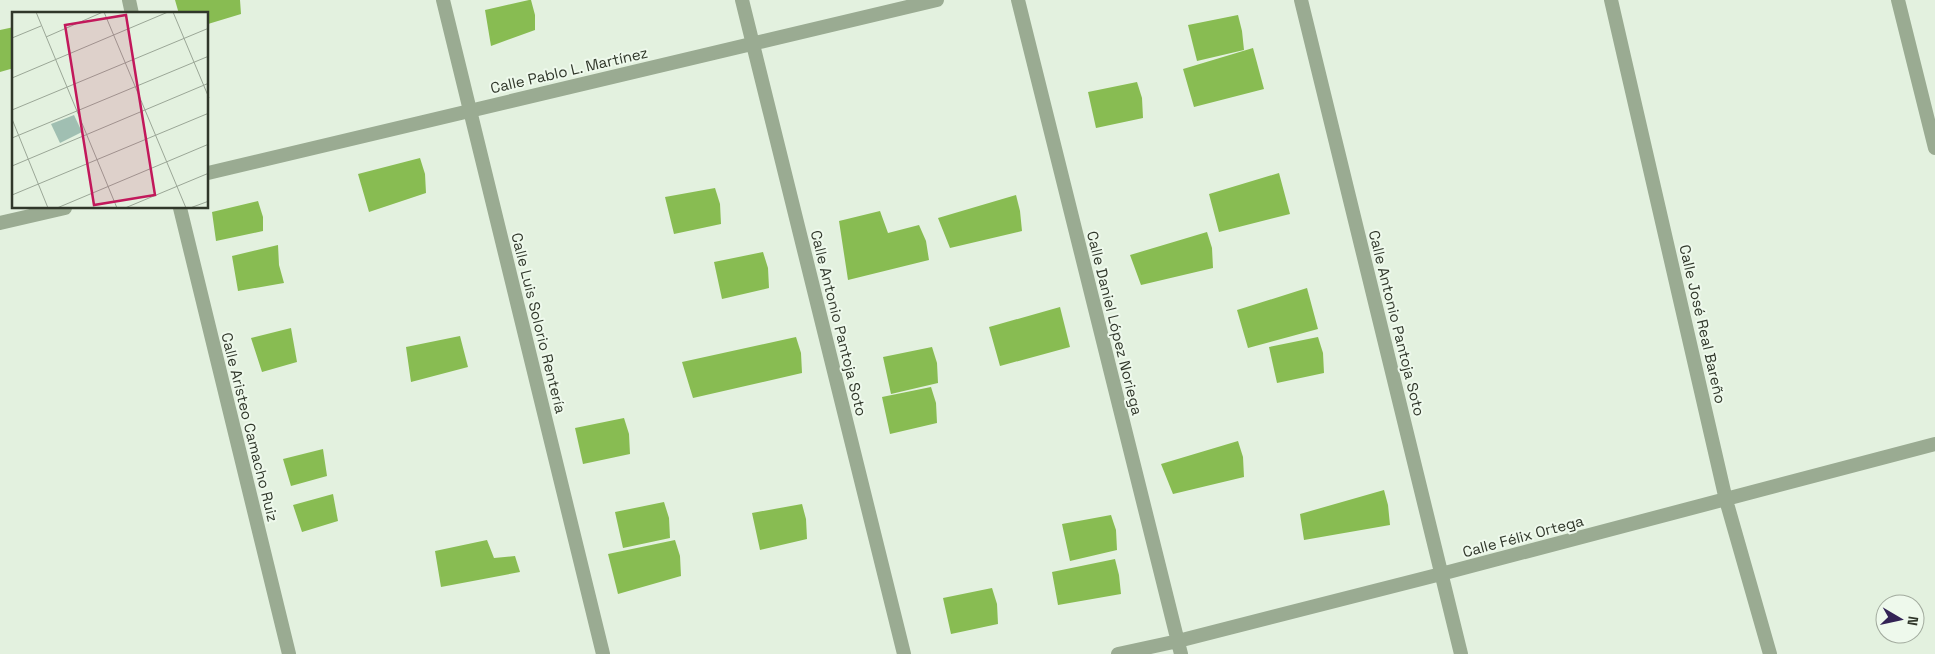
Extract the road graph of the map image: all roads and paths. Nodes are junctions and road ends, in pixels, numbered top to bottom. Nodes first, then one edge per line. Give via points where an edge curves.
1 (443, 0) edge
2 (742, 0) edge
3 (937, 0) edge
4 (1018, 0) edge
5 (1301, 0) edge
6 (1611, 0) edge
7 (1898, 0) edge
8 (753, 43) junction
9 (470, 110) junction
10 (1935, 148) edge
11 (209, 173) edge
12 (61, 209) edge
13 (180, 209) edge
14 (0, 223) edge
15 (1935, 444) edge
16 (1726, 500) junction
17 (1441, 574) junction
18 (1179, 647) edge
19 (289, 654) edge
20 (603, 654) edge
21 (904, 654) edge
22 (1118, 654) edge
23 (1461, 654) edge
24 (1770, 654) edge

1 - 9 street, Calle Luis Solorio Rentería
2 - 8 street, Calle Antonio Pantoja Soto
3 - 8 street, Calle Pablo L. Martínez
4 - 18 street, Calle Daniel López Noriega
5 - 17 street, Calle Antonio Pantoja Soto
6 - 16 street, Calle José Real Bareño
7 - 10 street
8 - 9 street, Calle Pablo L. Martínez
8 - 21 street, Calle Antonio Pantoja Soto
9 - 11 street, Calle Pablo L. Martínez
9 - 20 street, Calle Luis Solorio Rentería
12 - 14 street
13 - 19 street, Calle Aristeo Camacho Ruiz
15 - 16 street, Calle Félix Ortega
16 - 17 street, Calle Félix Ortega
16 - 24 street, Calle José Real Bareño
17 - 18 street, Calle Félix Ortega
17 - 23 street, Calle Antonio Pantoja Soto
18 - 22 street, Calle Félix Ortega

